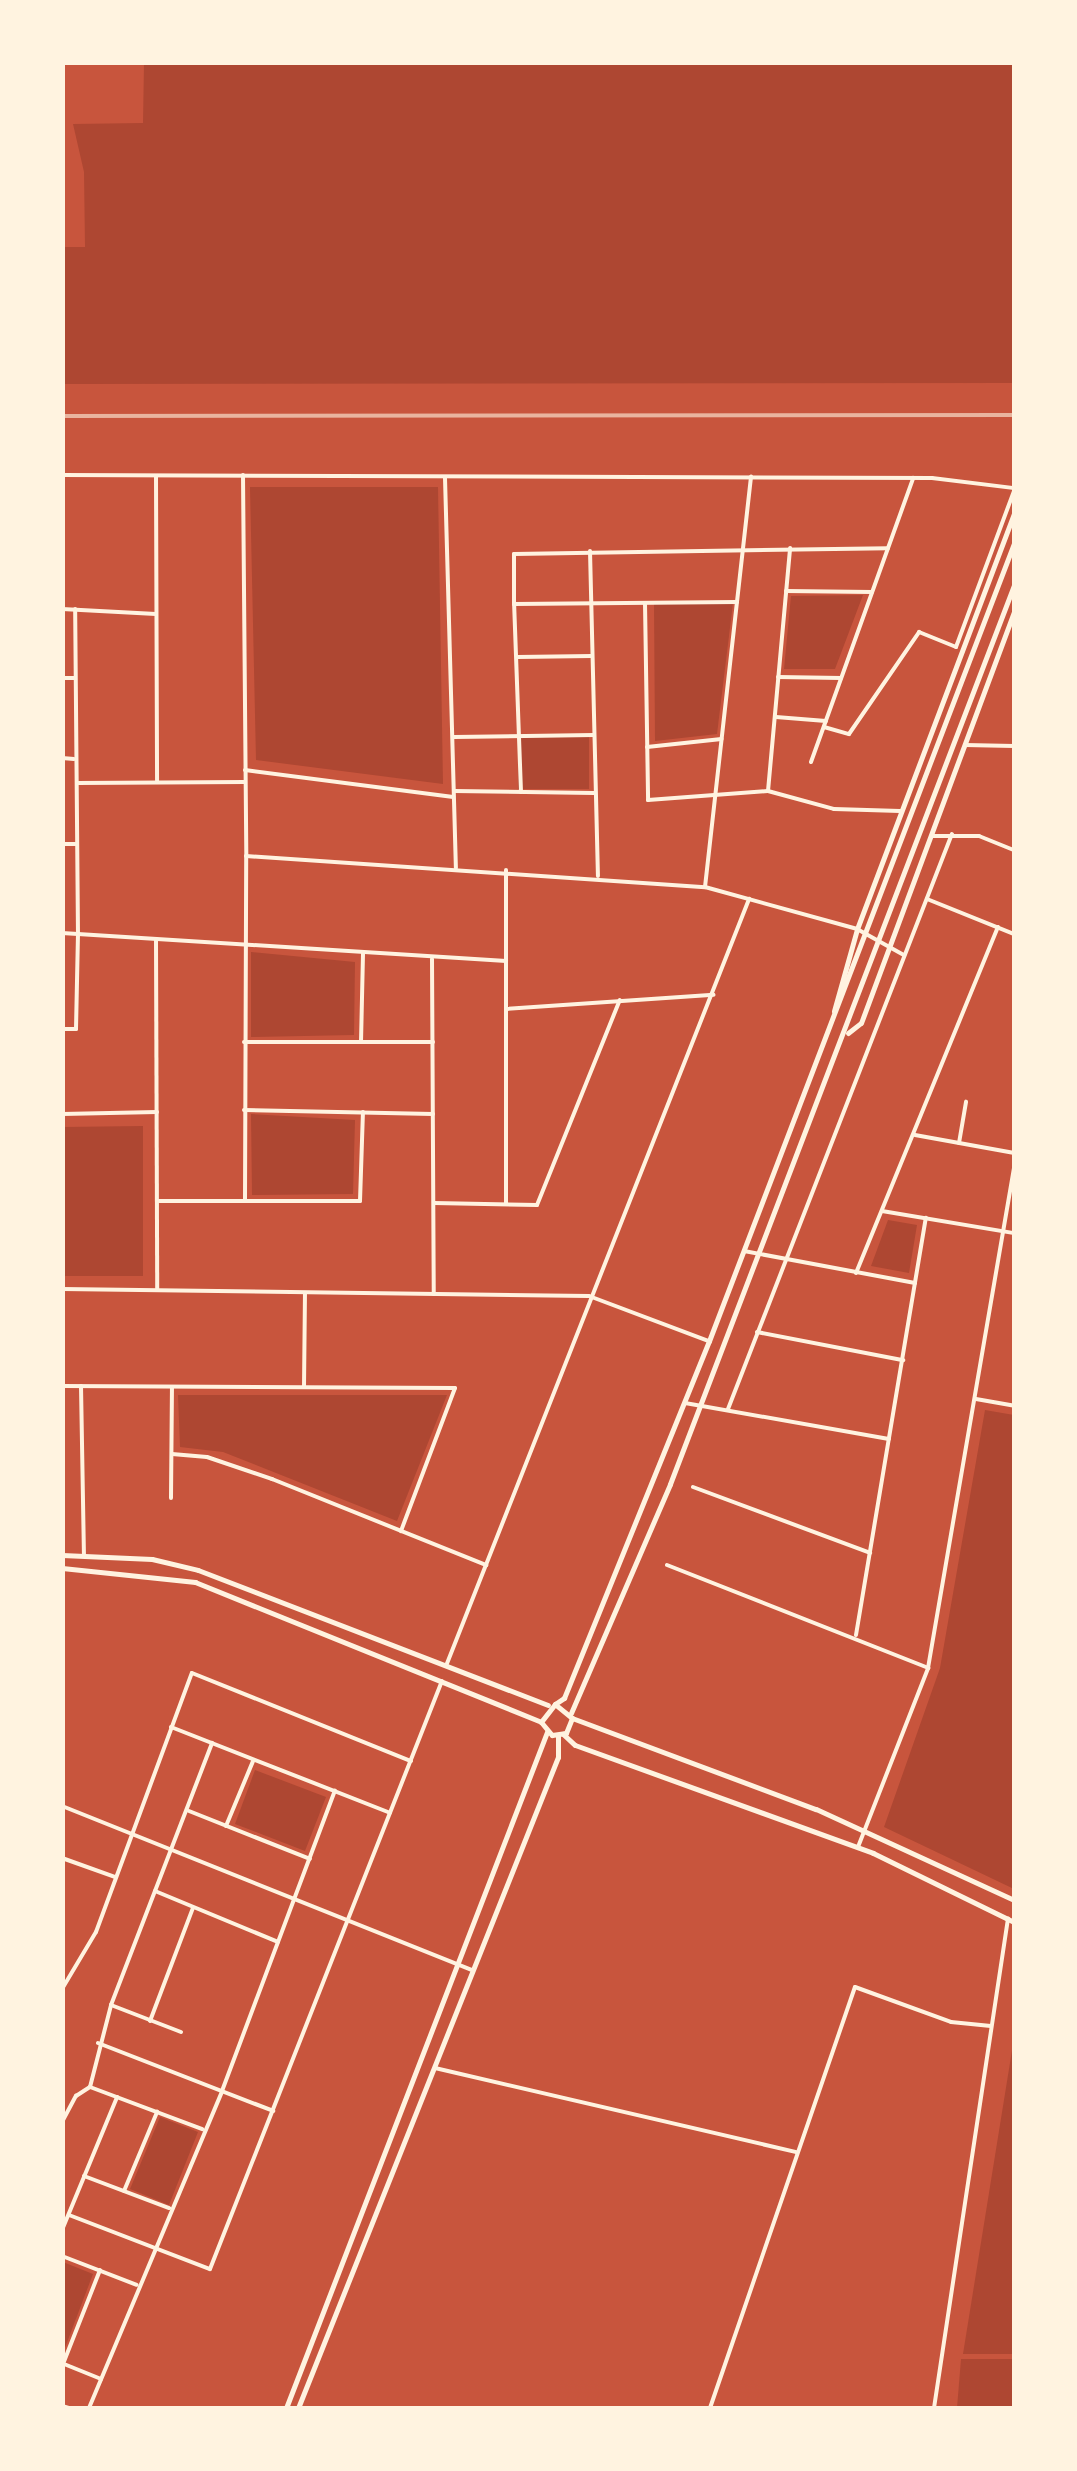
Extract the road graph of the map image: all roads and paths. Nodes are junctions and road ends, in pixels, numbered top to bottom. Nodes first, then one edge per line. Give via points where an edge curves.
1 (62, 475) edge
2 (156, 475) junction
3 (242, 476) junction
4 (446, 476) junction
5 (752, 477) junction
6 (913, 478) junction
7 (1014, 490) edge
8 (1014, 512) edge
9 (1014, 543) edge
10 (590, 548) junction
11 (744, 548) junction
12 (790, 548) junction
13 (888, 548) junction
14 (1014, 585) edge
15 (786, 591) junction
16 (872, 592) junction
17 (737, 602) junction
18 (591, 603) junction
19 (645, 603) junction
20 (514, 604) junction
21 (980, 608) junction
22 (62, 609) edge
23 (75, 609) junction
24 (156, 614) junction
25 (1014, 616) edge
26 (968, 637) junction
27 (1003, 644) junction
28 (1014, 644) edge
29 (592, 656) junction
30 (516, 657) junction
31 (778, 677) junction
32 (62, 678) edge
33 (74, 678) junction
34 (842, 678) junction
35 (775, 717) junction
36 (825, 724) junction
37 (594, 735) junction
38 (519, 736) junction
39 (453, 738) junction
40 (722, 739) junction
41 (965, 745) junction
42 (1014, 746) edge
43 (647, 747) junction
44 (62, 758) edge
45 (74, 759) junction
46 (812, 762) dead end
47 (245, 770) junction
48 (157, 782) junction
49 (245, 782) junction
50 (78, 784) junction
51 (768, 791) junction
52 (521, 792) junction
53 (596, 793) junction
54 (454, 794) junction
55 (716, 796) junction
56 (903, 812) junction
57 (952, 834) junction
58 (931, 836) junction
59 (62, 844) edge
60 (76, 844) junction
61 (1014, 850) edge
62 (246, 856) junction
63 (456, 868) junction
64 (506, 870) junction
65 (598, 876) junction
66 (705, 887) junction
67 (749, 899) junction
68 (926, 899) junction
69 (998, 927) junction
70 (857, 929) junction
71 (62, 933) edge
72 (78, 934) junction
73 (1014, 934) edge
74 (156, 940) junction
75 (243, 945) junction
76 (888, 948) junction
77 (363, 953) junction
78 (904, 955) junction
79 (432, 958) junction
80 (506, 961) junction
81 (714, 996) junction
82 (620, 1000) junction
83 (506, 1009) junction
84 (833, 1019) junction
85 (62, 1029) edge
86 (846, 1035) junction
87 (244, 1042) junction
88 (361, 1042) junction
89 (433, 1042) junction
90 (966, 1102) dead end
91 (244, 1110) junction
92 (156, 1112) junction
93 (363, 1112) junction
94 (62, 1114) edge
95 (433, 1114) junction
96 (914, 1135) junction
97 (959, 1143) junction
98 (1014, 1152) edge
99 (1014, 1168) edge
100 (157, 1201) junction
101 (245, 1202) junction
102 (434, 1203) junction
103 (506, 1204) junction
104 (882, 1211) junction
105 (926, 1218) junction
106 (1004, 1231) junction
107 (1014, 1233) edge
108 (744, 1251) junction
109 (759, 1255) junction
110 (784, 1259) junction
111 (856, 1273) junction
112 (915, 1283) junction
113 (62, 1289) edge
114 (157, 1291) junction
115 (305, 1293) junction
116 (434, 1294) junction
117 (596, 1299) junction
118 (756, 1332) junction
119 (709, 1341) junction
120 (903, 1360) junction
121 (62, 1386) edge
122 (81, 1386) junction
123 (172, 1386) junction
124 (304, 1387) junction
125 (976, 1399) junction
126 (684, 1403) junction
127 (1014, 1406) edge
128 (698, 1407) junction
129 (728, 1409) junction
130 (889, 1439) junction
131 (172, 1454) junction
132 (693, 1487) dead end
133 (172, 1498) dead end
134 (401, 1530) junction
135 (870, 1553) junction
136 (84, 1554) junction
137 (62, 1555) edge
138 (133, 1557) junction
139 (486, 1565) junction
140 (668, 1565) dead end
141 (62, 1568) edge
142 (132, 1572) junction
143 (856, 1636) junction
144 (446, 1666) junction
145 (928, 1668) junction
146 (442, 1681) junction
147 (552, 1705) junction
148 (572, 1715) junction
149 (541, 1722) junction
150 (171, 1727) junction
151 (547, 1732) junction
152 (560, 1735) junction
153 (212, 1743) junction
154 (253, 1759) junction
155 (411, 1760) junction
156 (335, 1792) junction
157 (62, 1806) edge
158 (186, 1810) junction
159 (390, 1813) junction
160 (226, 1826) junction
161 (866, 1831) junction
162 (131, 1834) junction
163 (858, 1847) junction
164 (170, 1851) junction
165 (62, 1858) edge
166 (310, 1859) junction
167 (115, 1877) junction
168 (155, 1891) junction
169 (294, 1900) junction
170 (1014, 1900) edge
171 (194, 1907) junction
172 (348, 1921) junction
173 (1011, 1921) edge
174 (278, 1942) junction
175 (460, 1966) junction
176 (473, 1970) junction
177 (62, 1989) edge
178 (110, 2005) junction
179 (150, 2020) junction
180 (991, 2026) junction
181 (181, 2032) dead end
182 (98, 2043) junction
183 (436, 2068) junction
184 (90, 2087) junction
185 (222, 2091) junction
186 (117, 2098) junction
187 (273, 2111) junction
188 (157, 2112) junction
189 (62, 2122) edge
190 (204, 2129) junction
191 (796, 2152) junction
192 (84, 2176) junction
193 (124, 2191) junction
194 (171, 2209) junction
195 (68, 2215) junction
196 (62, 2230) edge
197 (156, 2246) junction
198 (62, 2256) edge
199 (100, 2270) junction
200 (139, 2285) junction
201 (63, 2364) edge
202 (101, 2379) junction
203 (297, 2379) junction
204 (308, 2384) junction
205 (89, 2408) edge
206 (286, 2408) edge
207 (298, 2408) edge
208 (710, 2408) edge
209 (934, 2408) edge

1 - 2 street
2 - 3 street
2 - 24 street
3 - 4 street
3 - 47 street
4 - 5 street
4 - 39 street
5 - 6 street
5 - 11 street
6 - 7 street
6 - 13 street
7 - 36 street via 956,647 919,632 848,734
8 - 21 street
9 - 84 street
10 - 11 street
10 - 18 street
10 - 20 street via 514,554
11 - 12 street
11 - 17 street
12 - 13 street
12 - 15 street
13 - 16 street
14 - 86 street
15 - 16 street
15 - 31 street
16 - 34 street
17 - 19 street
17 - 40 street
18 - 19 street
18 - 20 street
18 - 29 street
19 - 43 street
20 - 30 street
21 - 25 street
21 - 26 street
22 - 23 street
23 - 24 street
23 - 33 street
24 - 48 street
25 - 27 street
26 - 27 street
26 - 56 street
27 - 28 street
27 - 41 street
29 - 30 street
29 - 37 street
30 - 38 street
31 - 34 street
31 - 35 street
32 - 33 street
33 - 45 street
34 - 36 street
35 - 36 street
35 - 51 street
36 - 46 street
37 - 38 street
37 - 53 street
38 - 39 street
38 - 52 street
39 - 54 street
40 - 43 street
40 - 55 street
41 - 42 street
41 - 58 street
43 - 55 street via 648,800
44 - 45 street
45 - 50 street
47 - 49 street
47 - 54 street
48 - 49 street
48 - 50 street
49 - 62 street
50 - 60 street
51 - 55 street
51 - 56 street via 834,808
52 - 53 street
52 - 54 street
53 - 65 street
54 - 63 street
55 - 66 street
56 - 70 street
57 - 58 street
57 - 61 street
57 - 68 street
58 - 76 street
59 - 60 street
60 - 72 street
62 - 63 street
62 - 75 street
63 - 64 street
64 - 65 street
64 - 80 street
65 - 66 street
66 - 67 street
67 - 70 street
67 - 81 street
68 - 69 street
68 - 78 street
69 - 73 street
69 - 96 street
70 - 76 street
70 - 84 street
71 - 72 street
72 - 74 street
72 - 85 street via 76,1029
74 - 75 street
74 - 92 street
75 - 77 street
75 - 87 street
76 - 78 street
76 - 86 street via 861,1023
77 - 79 street
77 - 88 street
78 - 110 street
79 - 80 street
79 - 89 street
80 - 83 street
81 - 82 street
81 - 117 street
82 - 83 street
82 - 103 street via 537,1206
83 - 103 street
84 - 108 street
86 - 109 street
87 - 88 street
87 - 91 street
88 - 89 street
89 - 95 street
90 - 97 street
91 - 93 street
91 - 101 street
92 - 94 street
92 - 100 street
93 - 95 street
93 - 101 street via 360,1202
95 - 102 street
96 - 97 street
96 - 104 street
97 - 98 street
99 - 106 street
100 - 101 street
100 - 114 street
102 - 103 street
102 - 116 street
104 - 105 street
104 - 111 street
105 - 106 street
105 - 112 street
106 - 107 street
106 - 125 street
108 - 109 street
108 - 119 street
109 - 110 street
109 - 128 street
110 - 111 street
110 - 118 street
111 - 112 street
112 - 120 street
113 - 114 street
114 - 115 street
115 - 116 street
115 - 124 street
116 - 117 street
117 - 119 street
117 - 139 street
118 - 120 street
118 - 129 street
119 - 126 street
120 - 130 street
121 - 122 street
122 - 123 street
122 - 136 street
123 - 124 street
123 - 131 street
124 - 134 street via 455,1388
125 - 127 street
125 - 145 street
126 - 128 street
126 - 147 street via 564,1698
128 - 129 street
128 - 148 street
129 - 130 street
130 - 135 street
131 - 133 street
131 - 134 street via 207,1457
132 - 135 street
134 - 139 street
135 - 143 street
136 - 137 street
136 - 138 street
138 - 142 street
138 - 144 street via 198,1570
139 - 144 street
140 - 143 street
141 - 142 street
142 - 146 street via 195,1582
143 - 145 street
144 - 147 street
145 - 161 street
146 - 149 street
146 - 155 street
147 - 148 street
147 - 149 street
148 - 152 street
148 - 161 street
149 - 151 street
150 - 153 street
150 - 155 street via 192,1673
150 - 162 street
151 - 152 street
151 - 175 street
152 - 163 street
152 - 176 street via 558,1757
153 - 154 street
153 - 158 street
154 - 156 street
154 - 160 street
155 - 159 street
156 - 159 street
156 - 166 street
157 - 162 street
158 - 160 street
158 - 164 street
159 - 172 street
160 - 166 street
161 - 163 street
161 - 170 street
162 - 164 street
162 - 167 street
163 - 173 street
164 - 168 street
164 - 169 street
165 - 167 street
166 - 169 street
167 - 177 street via 96,1932
168 - 171 street
168 - 178 street
169 - 172 street
169 - 174 street
171 - 174 street
171 - 179 street
172 - 175 street
172 - 187 street
173 - 180 street
174 - 185 street
175 - 176 street
175 - 203 street
176 - 183 street
178 - 179 street
178 - 182 street
179 - 181 street
180 - 191 street via 951,2022 855,1987
180 - 209 street
182 - 184 street
182 - 185 street
183 - 191 street
183 - 204 street
184 - 186 street
184 - 189 street via 76,2096
185 - 187 street
185 - 190 street
186 - 188 street
186 - 192 street
187 - 197 street via 210,2269
188 - 190 street
188 - 193 street
190 - 194 street
191 - 208 street
192 - 193 street
192 - 195 street
193 - 194 street
194 - 197 street
195 - 196 street
195 - 197 street
197 - 200 street
198 - 199 street
199 - 200 street
199 - 201 street
200 - 202 street
201 - 202 street
202 - 205 street
203 - 204 street
203 - 206 street
204 - 207 street

